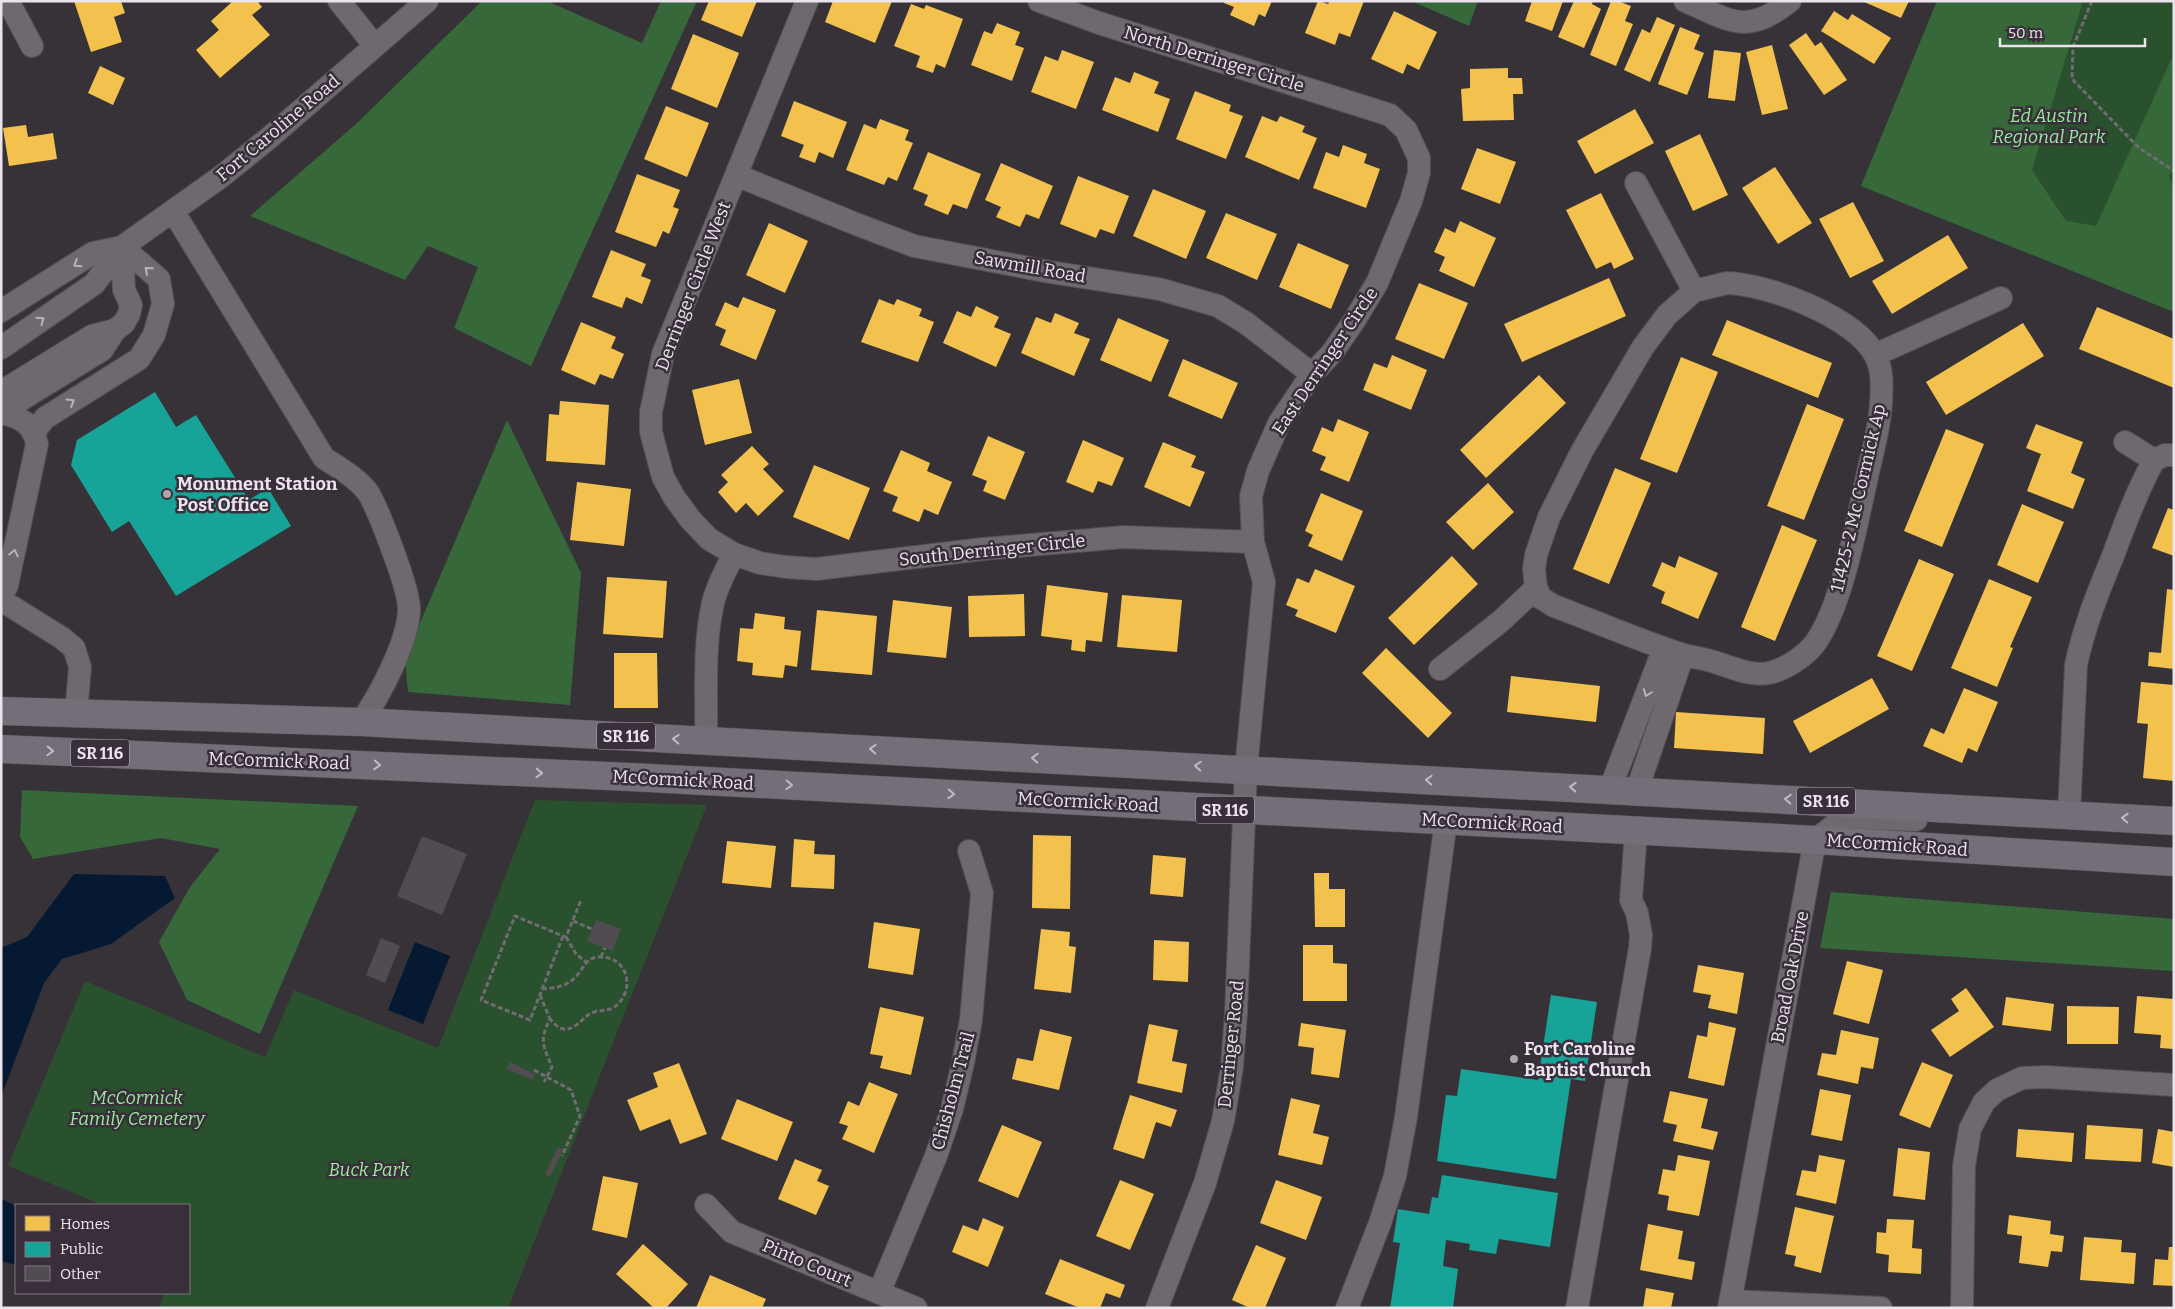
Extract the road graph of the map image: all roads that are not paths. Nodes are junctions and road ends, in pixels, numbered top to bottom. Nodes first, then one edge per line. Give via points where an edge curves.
1 (8, 1) edge
2 (340, 1) edge
3 (427, 1) edge
4 (807, 1) edge
5 (1040, 1) edge
6 (1685, 1) edge
7 (1790, 1) edge
8 (32, 46) dead end
9 (375, 46) junction
10 (1390, 115) joint
11 (736, 175) junction
12 (1636, 183) dead end
13 (173, 211) junction
14 (122, 247) junction
15 (1694, 291) junction
16 (2001, 298) dead end
17 (1, 311) edge
18 (159, 321) junction
19 (122, 322) junction
20 (1, 348) edge
21 (1876, 356) junction
22 (1312, 374) junction
23 (1, 394) edge
24 (1, 412) edge
25 (34, 432) junction
26 (2126, 442) dead end
27 (2164, 458) edge
28 (1253, 542) junction
29 (734, 554) junction
30 (1536, 588) junction
31 (1, 600) edge
32 (1674, 651) junction
33 (1440, 669) dead end
34 (1, 711) edge
35 (76, 714) junction
36 (362, 722) junction
37 (706, 741) junction
38 (1, 749) edge
39 (276, 760) junction
40 (1246, 769) junction
41 (1610, 789) junction
42 (1637, 790) junction
43 (1245, 811) junction
44 (2004, 811) junction
45 (2069, 814) junction
46 (2174, 820) edge
47 (1446, 821) junction
48 (1636, 831) junction
49 (1815, 840) junction
50 (969, 851) dead end
51 (2174, 862) edge
52 (2174, 1085) edge
53 (706, 1205) dead end
54 (879, 1293) junction
55 (1729, 1304) edge
56 (916, 1308) edge
57 (1158, 1308) edge
58 (1347, 1308) edge
59 (1577, 1308) edge
60 (1880, 1308) edge
61 (1962, 1308) edge

1 - 8 street
2 - 9 street
3 - 9 street, Fort Caroline Road
4 - 11 street, Derringer Circle West
5 - 10 street, North Derringer Circle via 1099,23
6 - 7 street via 1735,22 1761,20
9 - 13 street, Fort Caroline Road via 269,138
10 - 22 street, East Derringer Circle via 1406,130 1419,158 1419,173 1411,201 1377,283 1332,353
11 - 22 street, Sawmill Road via 914,246 1159,289 1218,306 1246,323
11 - 29 street, Derringer Circle West via 663,354 650,432 663,477 674,497 710,539
12 - 15 street
13 - 14 street, Fort Caroline Road
13 - 36 street via 324,458 352,477 368,493 397,562 410,609 399,647 378,698
14 -> 17 street, Fort Caroline Road via 93,253
18 -> 14 street via 163,304 159,279
14 - 19 street via 124,290 130,305
20 -> 14 street, Fort Caroline Road via 94,284
15 - 21 street via 1727,282 1763,288 1834,319 1854,332
15 - 30 street via 1667,315 1643,347 1582,451 1549,517 1536,555
16 - 21 street
18 - 19 street
25 -> 18 street via 45,418 139,360
19 - 23 street via 92,336
19 - 24 street via 102,350
21 - 32 street, 11425-2 Mc Cormick Ap via 1881,372 1881,405 1871,458 1837,597 1815,644 1789,666 1758,674
22 - 28 street, East Derringer Circle via 1279,423 1258,471 1251,496
24 - 25 street via 24,421
31 -> 25 street via 37,444
26 - 27 street
27 - 45 street via 2132,506 2081,642 2076,665
28 - 29 street, South Derringer Circle via 1124,537 982,549 816,569 760,563
28 - 40 street, East Derringer Circle via 1264,582
29 - 37 street via 713,602 708,632
30 - 32 street, 11425-2 Mc Cormick Ap via 1541,598 1554,606
30 - 33 street via 1501,622
31 - 35 street via 74,648 80,667
32 -> 41 street
32 - 42 street
34 - 35 main road, SR 116
35 - 36 main road, SR 116
37 -> 36 main road, SR 116
36 - 39 main road via 338,743
40 -> 37 main road, SR 116
38 -> 39 main road, McCormick Road / SR 116
39 -> 43 main road, McCormick Road / SR 116
41 -> 40 main road, SR 116
40 - 43 street, Derringer Road
41 - 42 main road, SR 116
44 -> 42 main road, SR 116
43 - 47 main road, McCormick Road / SR 116
43 - 57 street, Derringer Road via 1236,1013 1223,1122
44 - 45 main road, SR 116
44 - 49 street via 1945,821 1845,818
46 -> 45 main road, SR 116
47 - 48 main road, McCormick Road / SR 116
47 - 58 street via 1395,1176
48 - 49 main road, McCormick Road / SR 116
48 - 59 street via 1631,900 1637,913 1640,948
49 - 51 main road, McCormick Road / SR 116
49 - 55 street, Broad Oak Drive
50 - 54 street, Chisholm Trail via 982,893 971,1020 963,1063 936,1156
52 - 61 street via 2046,1076 2022,1078 1997,1090 1984,1102 1970,1129 1964,1166
53 - 54 street, Pinto Court via 732,1232
54 - 56 street, Pinto Court
55 - 60 street

